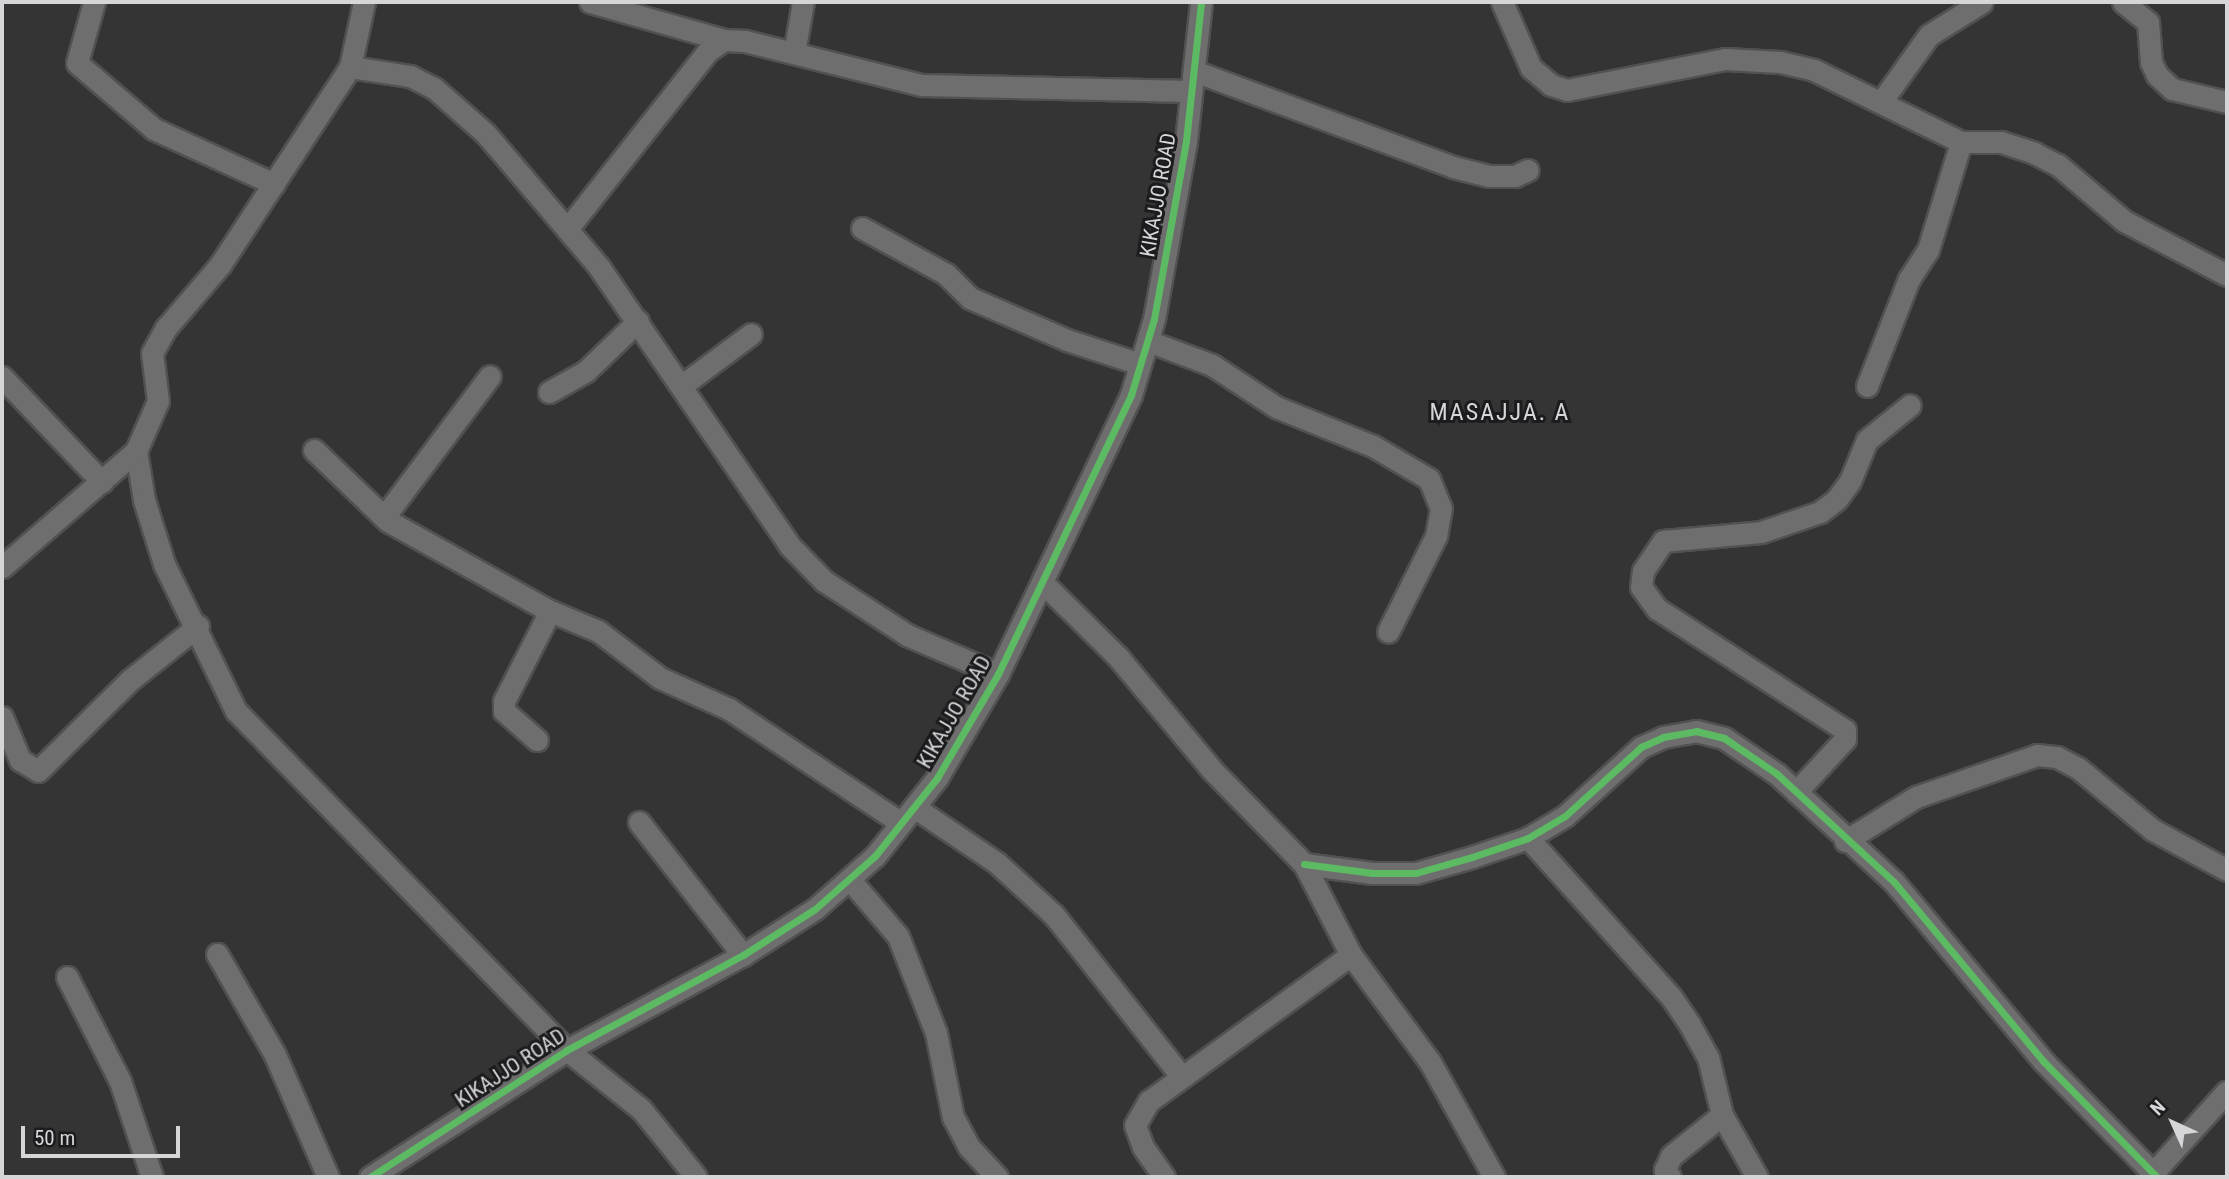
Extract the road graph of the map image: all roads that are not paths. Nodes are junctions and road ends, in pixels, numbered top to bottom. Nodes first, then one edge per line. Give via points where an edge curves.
1 (94, 2) edge
2 (364, 2) edge
3 (590, 2) edge
4 (803, 2) edge
5 (1201, 2) edge
6 (1502, 2) edge
7 (1982, 2) edge
8 (2123, 2) edge
9 (724, 40) junction
10 (794, 53) junction
11 (350, 67) junction
12 (1192, 81) junction
13 (1881, 102) junction
14 (2227, 102) edge
15 (1961, 142) junction
16 (1528, 170) dead end
17 (274, 184) junction
18 (568, 228) junction
19 (862, 228) dead end
20 (2227, 275) edge
21 (638, 321) junction
22 (751, 334) dead end
23 (1148, 341) junction
24 (1140, 364) junction
25 (490, 376) dead end
26 (2, 377) edge
27 (681, 386) junction
28 (1867, 386) dead end
29 (549, 392) dead end
30 (1910, 405) dead end
31 (314, 450) dead end
32 (136, 451) junction
33 (102, 482) junction
34 (384, 517) junction
35 (2, 567) edge
36 (1042, 582) junction
37 (550, 611) junction
38 (198, 626) junction
39 (1388, 632) dead end
40 (998, 674) junction
41 (2, 717) edge
42 (537, 740) dead end
43 (1796, 792) junction
44 (907, 815) junction
45 (639, 821) dead end
46 (1528, 838) junction
47 (1845, 841) junction
48 (1304, 864) junction
49 (2225, 865) edge
50 (851, 881) junction
51 (217, 954) dead end
52 (743, 955) junction
53 (1351, 956) junction
54 (67, 977) dead end
55 (567, 1050) junction
56 (1182, 1077) junction
57 (2227, 1091) edge
58 (1722, 1115) junction
59 (2155, 1175) edge
60 (152, 1177) edge
61 (328, 1177) edge
62 (370, 1177) edge
63 (696, 1177) edge
64 (997, 1177) edge
65 (1164, 1177) edge
66 (1494, 1177) edge
67 (1670, 1177) edge
68 (1757, 1177) edge

1 - 17 street via 77,62 154,130
2 - 11 street
3 - 9 street
4 - 10 street
5 - 12 street, KIKAJJO ROAD
6 - 13 street via 1531,68 1552,85 1567,90 1751,58 1814,70
7 - 13 street via 1929,35
8 - 14 street via 2148,22 2151,62 2157,75 2172,89
9 - 10 street
9 - 18 street via 708,51
10 - 12 street via 922,85
11 - 17 street
11 - 18 street via 410,76 434,88 486,134
12 - 16 street via 1453,167 1489,176 1515,176
12 - 23 street, KIKAJJO ROAD
13 - 15 street
15 - 20 street via 2001,142 2034,153 2058,165 2124,221
15 - 28 street via 1928,250 1909,279
17 - 32 street via 152,353 158,401
18 - 21 street
19 - 24 street via 946,274 970,298 1067,340
21 - 27 street
21 - 29 street via 586,371
22 - 27 street
23 - 24 street, KIKAJJO ROAD
23 - 39 street via 1212,365 1276,407 1373,446 1429,479 1441,508 1436,536
24 - 36 street, KIKAJJO ROAD via 1110,441
25 - 34 street
26 - 33 street
27 - 40 street via 789,545 824,581 907,635
30 - 43 street via 1867,440 1850,481 1820,512 1761,533 1663,541 1643,571 1641,587 1657,609 1844,730 1844,739
31 - 34 street
32 - 33 street
32 - 38 street via 144,500 164,564
33 - 35 street
34 - 37 street
36 - 40 street, KIKAJJO ROAD
36 - 48 street via 1118,657 1212,770
37 - 42 street via 503,701 504,711
37 - 44 street via 598,631 660,678 729,709
38 - 41 street via 130,680 38,771 20,760
38 - 55 street via 236,711
40 - 44 street, KIKAJJO ROAD via 971,726
43 - 46 street via 1724,738 1696,731 1641,747 1565,816
43 - 47 street
44 - 50 street, KIKAJJO ROAD
44 - 56 street via 998,863 1055,915
45 - 52 street
46 - 48 street via 1416,873 1372,873
46 - 58 street via 1672,998 1708,1057
47 - 49 street via 1916,797 2037,755 2057,757 2078,768 2153,830
47 - 59 street via 1894,883 2044,1062
48 - 53 street
50 - 52 street, KIKAJJO ROAD
50 - 64 street via 904,947 936,1033 953,1117 969,1147
51 - 61 street via 275,1055
52 - 55 street, KIKAJJO ROAD
53 - 56 street
53 - 66 street via 1430,1062
54 - 60 street via 120,1081
55 - 62 street, KIKAJJO ROAD
55 - 63 street via 641,1109
56 - 65 street via 1149,1101 1135,1125 1143,1147
57 - 59 street
58 - 67 street via 1671,1156 1665,1170
58 - 68 street

